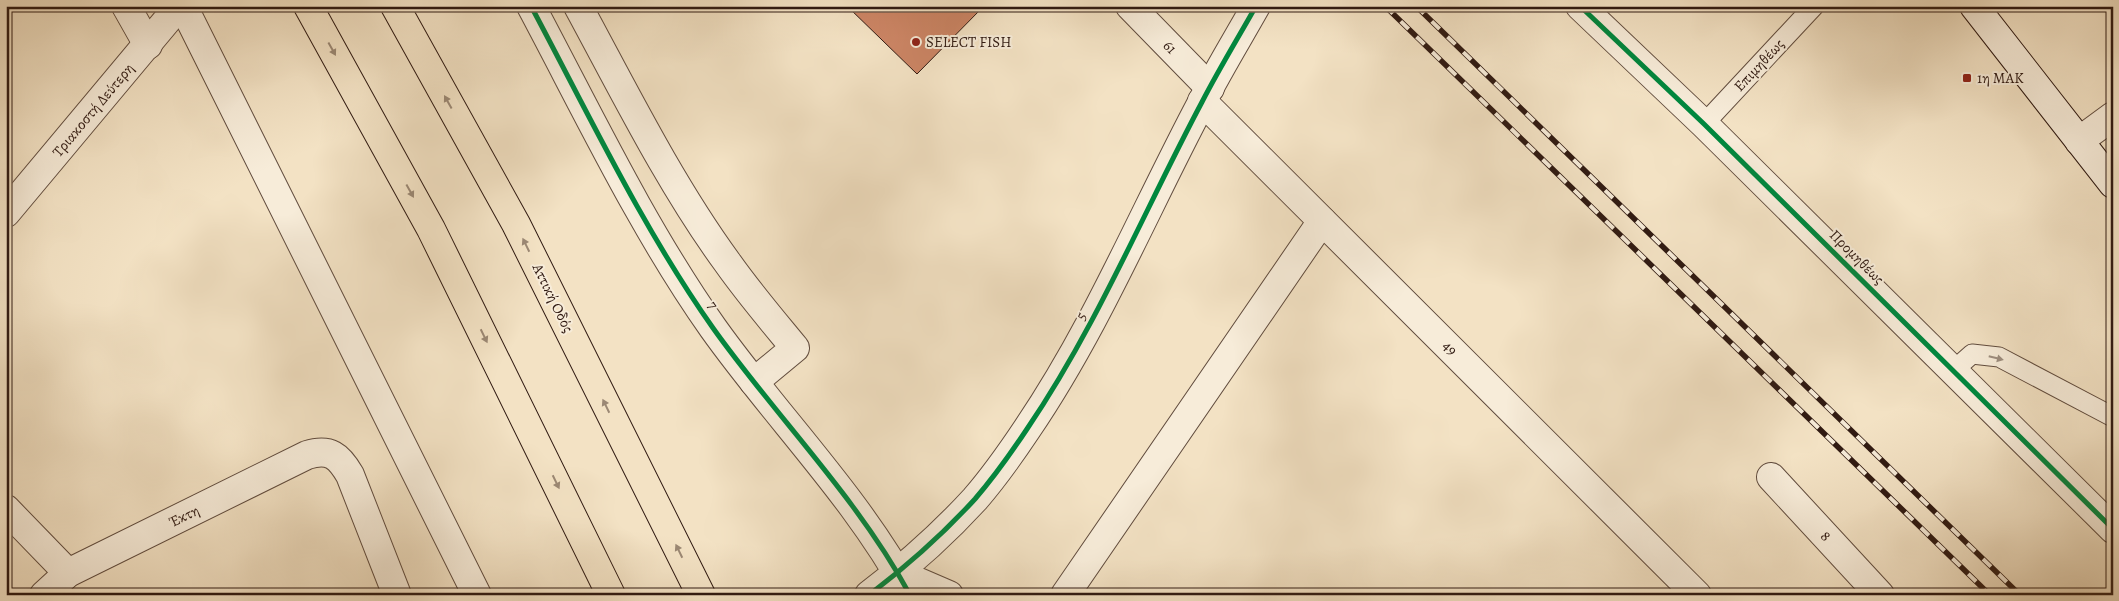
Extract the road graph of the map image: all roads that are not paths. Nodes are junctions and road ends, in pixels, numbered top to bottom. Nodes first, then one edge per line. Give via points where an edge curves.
1 (126, 6) edge
2 (181, 6) edge
3 (308, 6) edge
4 (396, 6) edge
5 (531, 6) edge
6 (578, 6) edge
7 (1130, 6) edge
8 (1256, 6) edge
9 (1580, 6) edge
10 (1814, 6) edge
11 (1974, 6) edge
12 (148, 45) junction
13 (1206, 95) junction
14 (2113, 116) edge
15 (1704, 124) junction
16 (2079, 141) junction
17 (2113, 184) edge
18 (6, 213) edge
19 (1322, 221) junction
20 (1954, 370) junction
21 (754, 382) junction
22 (2113, 417) edge
23 (1771, 477) dead end
24 (6, 509) edge
25 (2113, 529) edge
26 (68, 573) junction
27 (904, 584) edge
28 (1681, 590) edge
29 (44, 595) edge
30 (397, 595) edge
31 (477, 595) edge
32 (612, 595) edge
33 (700, 595) edge
34 (869, 595) edge
35 (949, 595) edge
36 (1065, 595) edge
37 (1880, 595) edge

1 - 12 street
2 - 12 street, Τριακοστή Δεύτερη
2 - 31 street
3 -> 32 highway via 431,229
33 -> 4 highway, Αττική Οδός via 516,224
5 - 21 street, 7 via 653,234 713,328
6 - 21 street via 702,225 726,262 795,348
7 - 13 street, 61
8 - 13 street, 5
9 - 15 street, Προμηθέως
10 - 15 lane, Επιμηθέως
11 - 16 street
12 - 18 street, Τριακοστή Δεύτερη
13 - 19 street, 49
13 - 27 street, 5 via 1097,312 1040,411 1008,457
14 - 16 street
15 - 20 street, Προμηθέως
16 - 17 street
19 - 28 street, 49
19 - 36 street
20 -> 22 lane via 1972,354 1999,357
20 - 25 street, Προμηθέως
21 - 27 street, 7 via 832,480
23 - 37 street, 8
24 - 26 street
26 - 29 street, Έκτη
26 - 30 street, Έκτη via 319,451 342,461 350,475
27 - 34 street, 5
27 - 35 street

